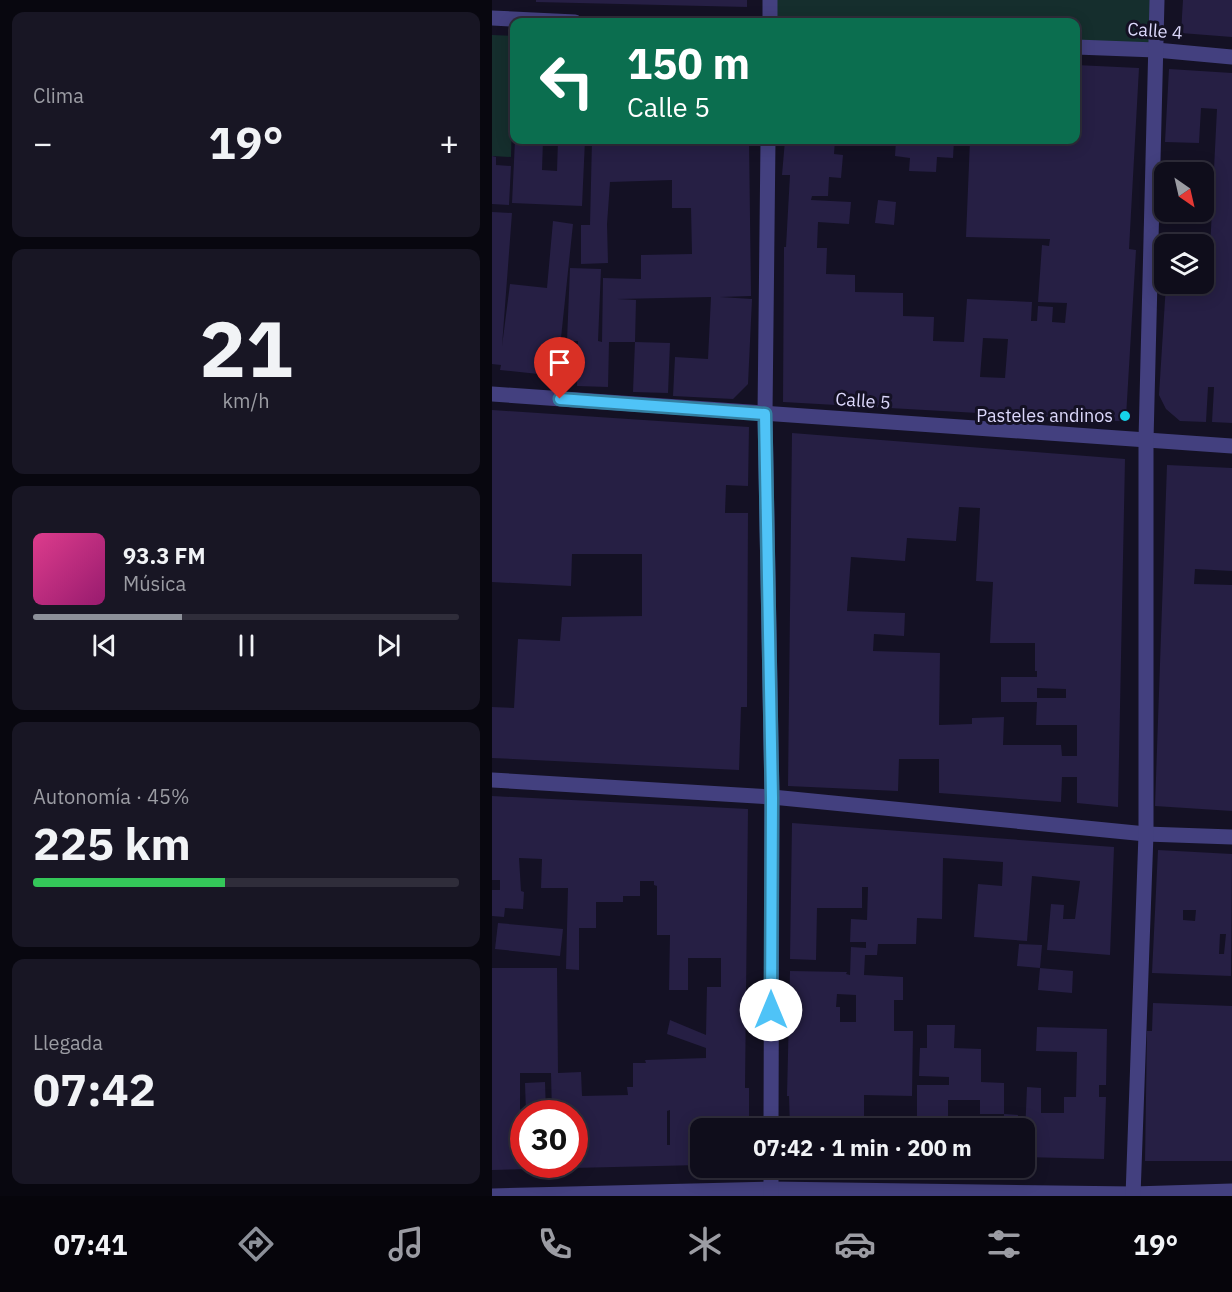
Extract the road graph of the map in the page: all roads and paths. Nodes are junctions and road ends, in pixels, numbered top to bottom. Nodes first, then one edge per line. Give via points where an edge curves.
1 (770, 0) edge
2 (1157, 0) edge
3 (492, 18) edge
4 (770, 18) edge
5 (510, 19) edge
6 (1080, 46) edge
7 (1156, 50) junction
8 (1232, 57) edge
9 (768, 144) edge
10 (492, 394) edge
11 (765, 414) junction
12 (1146, 440) junction
13 (1232, 446) edge
14 (492, 780) edge
15 (772, 798) junction
16 (1146, 834) junction
17 (1232, 837) edge
18 (771, 1118) edge
19 (1232, 1191) edge
20 (771, 1192) edge
21 (1133, 1195) edge
22 (492, 1196) edge

1 - 4 street
2 - 7 street
3 - 5 street
6 - 7 street, Calle 4
7 - 8 street, Calle 4
7 - 12 street
9 - 11 street
10 - 11 street, Calle 5
11 - 12 street, Calle 5
11 - 15 street
12 - 13 street, Calle 5
12 - 16 street
14 - 15 street
15 - 16 street
15 - 18 street
16 - 17 street
16 - 21 street
19 - 21 street
20 - 21 street
20 - 22 street

